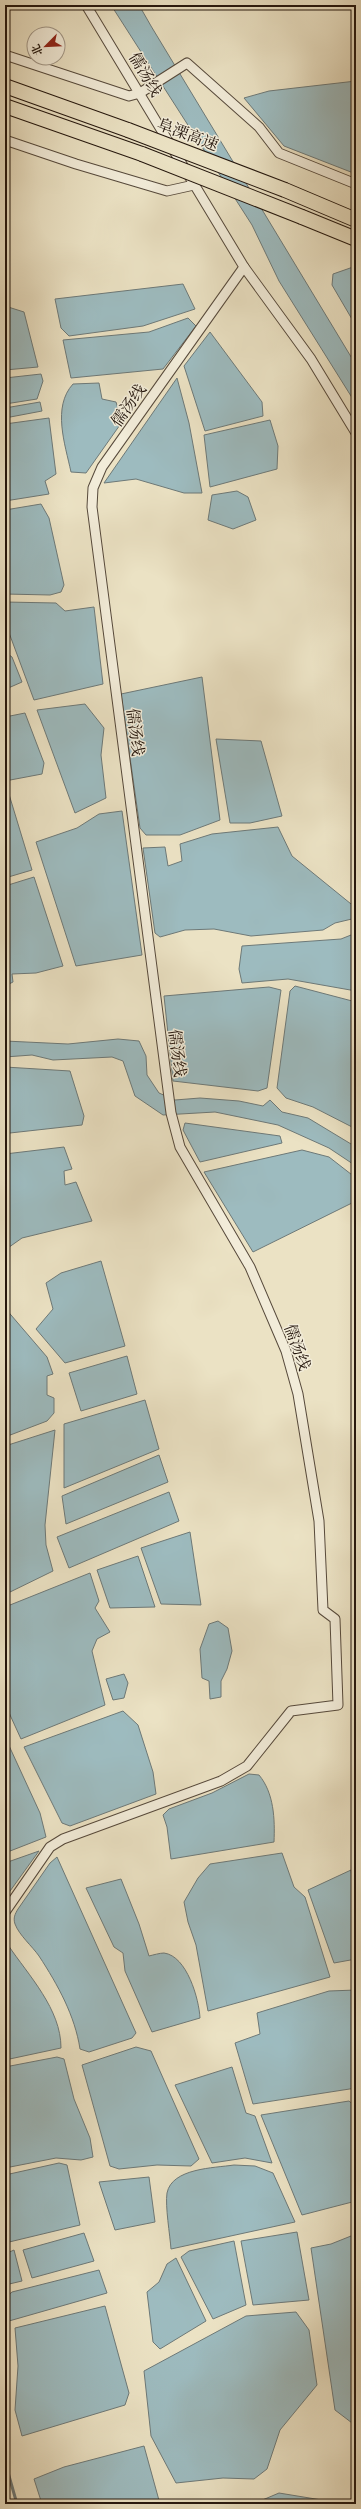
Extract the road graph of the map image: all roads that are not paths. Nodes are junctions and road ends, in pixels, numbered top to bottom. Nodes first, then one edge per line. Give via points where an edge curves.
1 (86, 5) edge
2 (5, 55) edge
3 (5, 86) edge
4 (140, 93) junction
5 (5, 106) edge
6 (5, 140) edge
7 (194, 184) junction
8 (356, 184) edge
9 (356, 220) edge
10 (356, 239) edge
11 (244, 267) junction
12 (356, 433) edge
13 (5, 1912) edge

1 - 4 street, 儒汤线
2 - 4 street via 129,96
3 - 9 highway, 阜溧高速, bridge via 128,130
4 - 7 street, 儒汤线
4 - 8 street via 187,62 259,128 279,153
5 - 10 highway, bridge via 142,154
6 - 7 street via 167,191
7 - 11 street, 儒汤线
11 - 12 street via 311,359
11 - 13 street, 儒汤线 via 102,467 93,488 92,507 171,1113 180,1147 250,1267 286,1351 298,1394 319,1521 323,1610 335,1619 338,1705 290,1710 247,1766 221,1781 63,1839 50,1847

